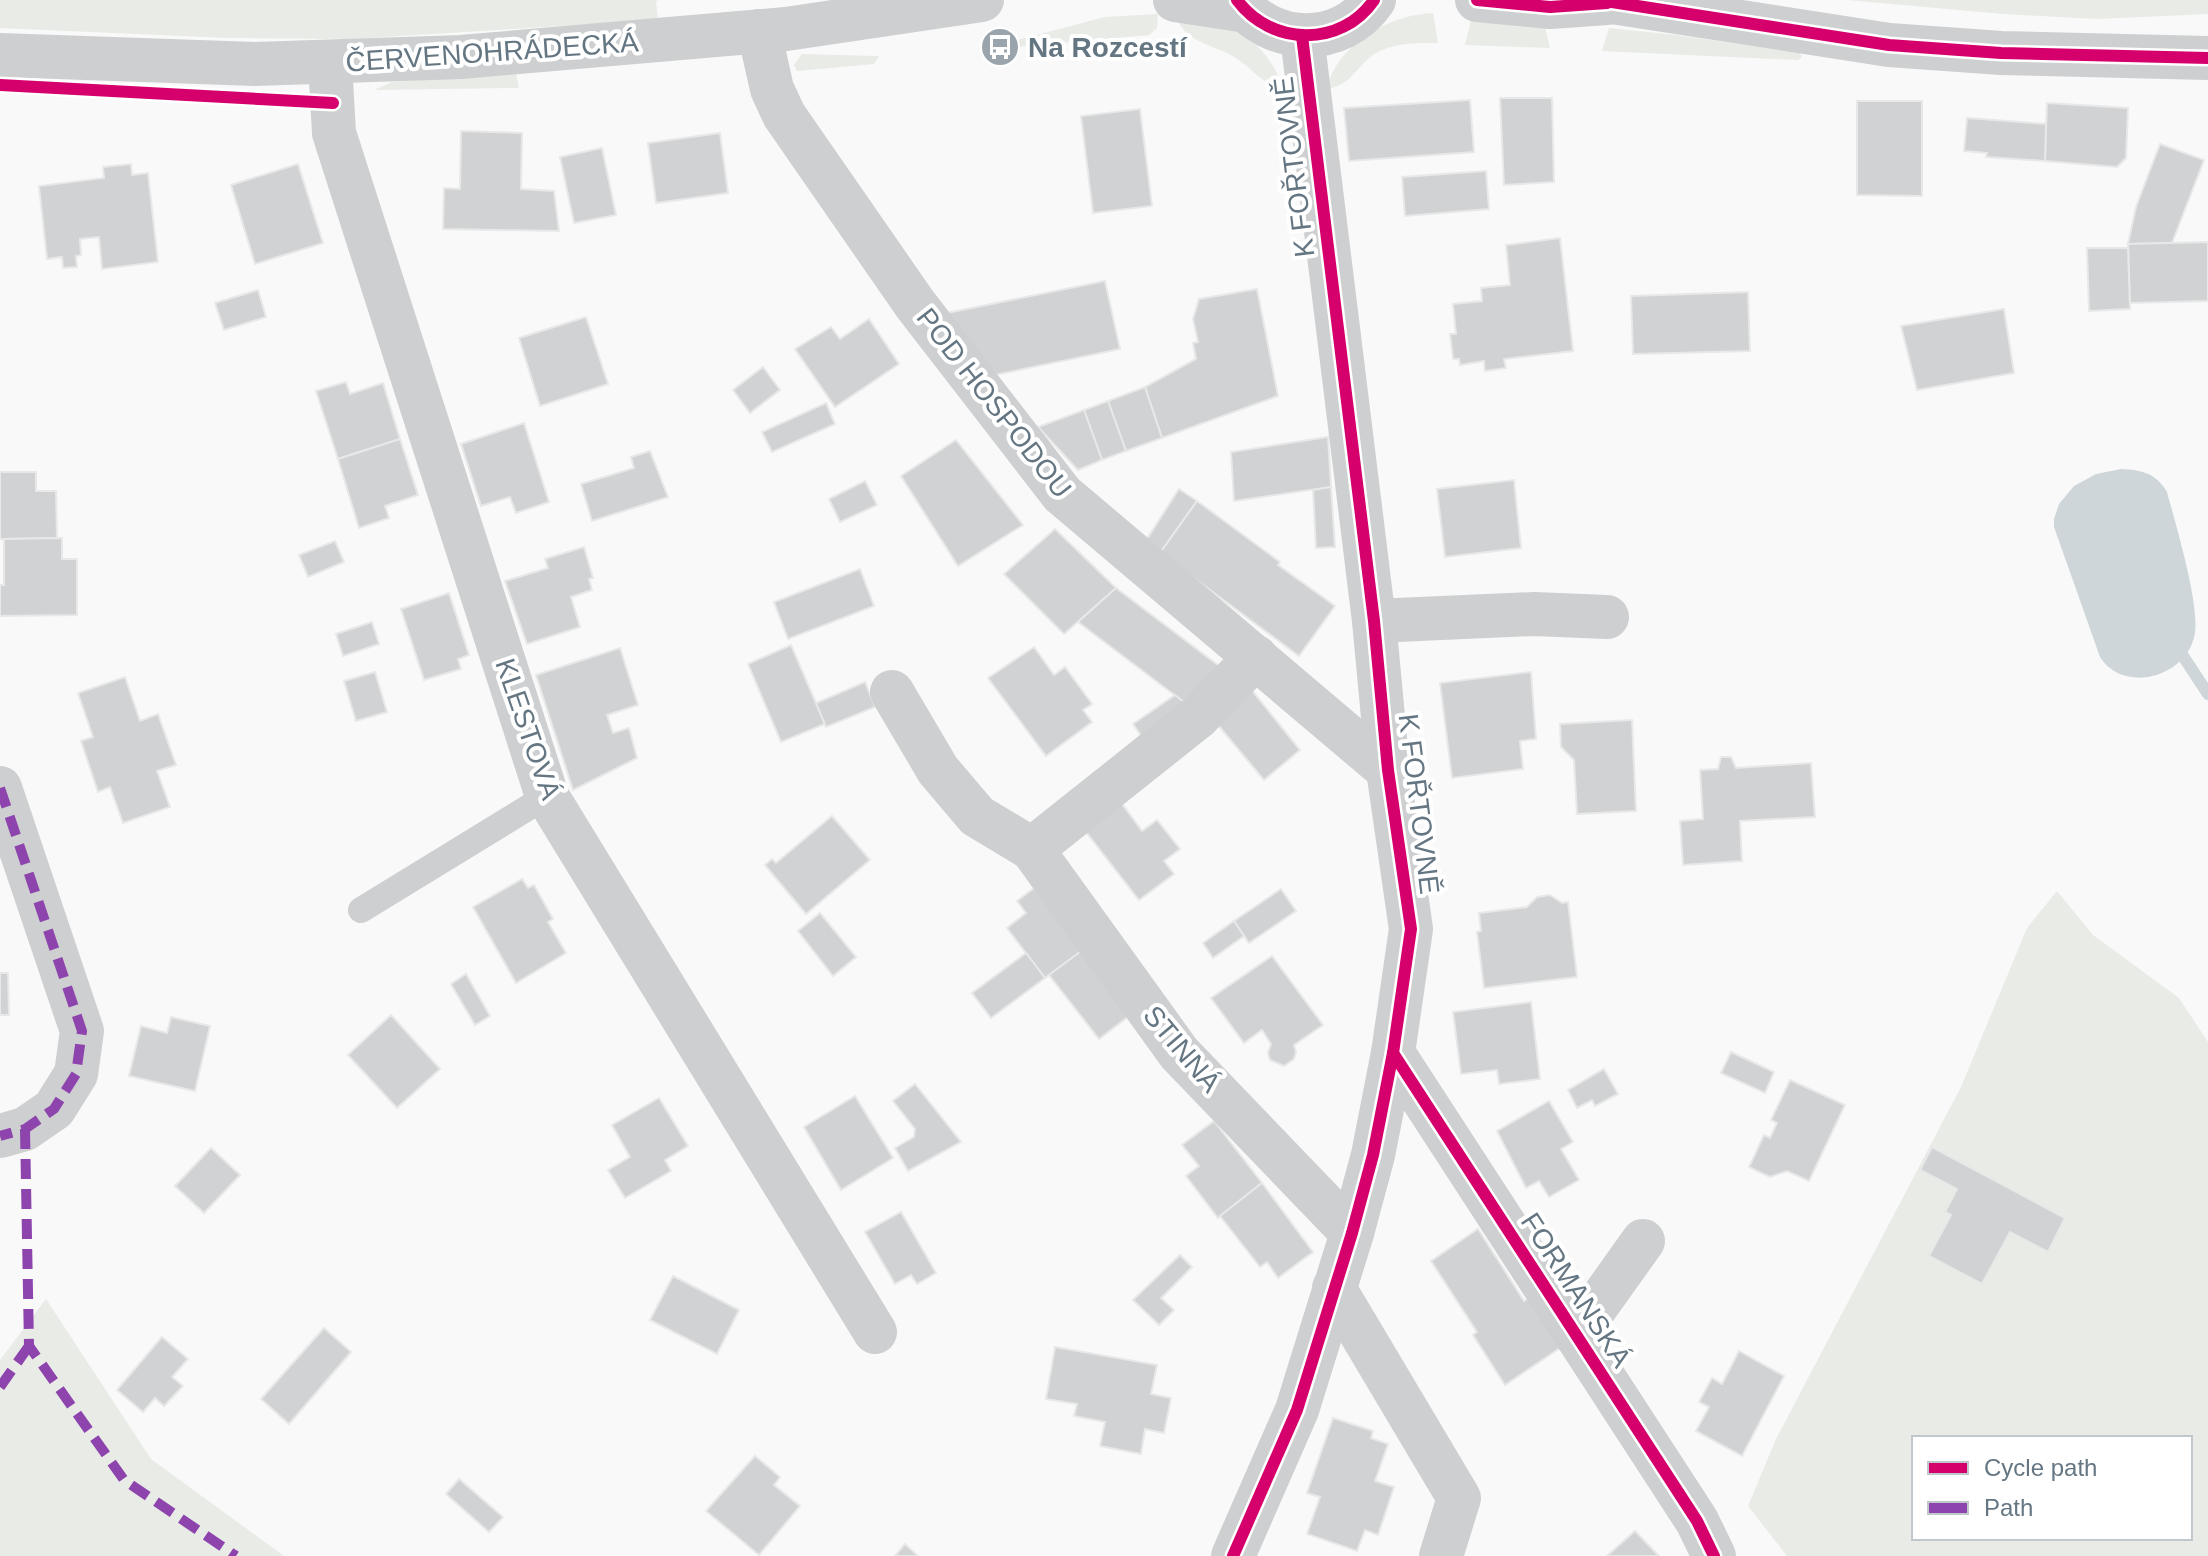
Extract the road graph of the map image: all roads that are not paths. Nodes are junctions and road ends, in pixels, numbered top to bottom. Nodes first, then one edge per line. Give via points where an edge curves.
1 (982, 0) edge
2 (1175, 0) edge
3 (1477, 0) edge
4 (1382, 1) edge
5 (1603, 2) edge
6 (1242, 6) edge
7 (759, 31) junction
8 (1302, 36) junction
9 (0, 55) edge
10 (2208, 58) edge
11 (330, 63) junction
12 (1607, 617) dead end
13 (1374, 621) junction
14 (1256, 657) junction
15 (892, 692) dead end
16 (1388, 770) junction
17 (0, 788) edge
18 (547, 796) junction
19 (1032, 849) junction
20 (361, 910) dead end
21 (1393, 1053) junction
22 (0, 1136) edge
23 (1352, 1233) junction
24 (1643, 1241) dead end
25 (1334, 1288) junction
26 (875, 1332) dead end
27 (1576, 1335) junction
28 (1233, 1556) edge
29 (1441, 1556) edge
30 (1714, 1556) edge

1 - 7 street, ČERVENOHRÁDECKÁ
2 - 6 street
3 - 5 street via 1550,7
4 - 8 street via 1348,25
5 - 10 street via 1889,45
6 - 8 street via 1265,25
7 - 11 street, ČERVENOHRÁDECKÁ
7 - 14 street, POD HOSPODOU via 772,89 784,115 915,304 1062,494
8 - 13 street, K FOŘTOVNĚ
9 - 11 street, ČERVENOHRÁDECKÁ
11 - 18 street, KLESTOVÁ via 334,133
12 - 13 street via 1534,614
13 - 16 street, K FOŘTOVNĚ
14 - 16 street, POD HOSPODOU
14 - 19 street via 1198,717
15 - 19 street, STINNÁ via 938,770 977,816
16 - 21 street, K FOŘTOVNĚ via 1411,929
17 - 22 street via 82,1031 76,1074 54,1109 25,1129
18 - 20 lane
18 - 26 street, KLESTOVÁ
19 - 23 street, STINNÁ via 1179,1053
21 - 23 street, K FOŘTOVNĚ
21 - 27 street, FORMANSKÁ
23 - 25 street, K FOŘTOVNĚ
24 - 27 street
25 - 28 street, K FOŘTOVNĚ via 1297,1410
25 - 29 street via 1459,1498
27 - 30 street, FORMANSKÁ via 1697,1521

